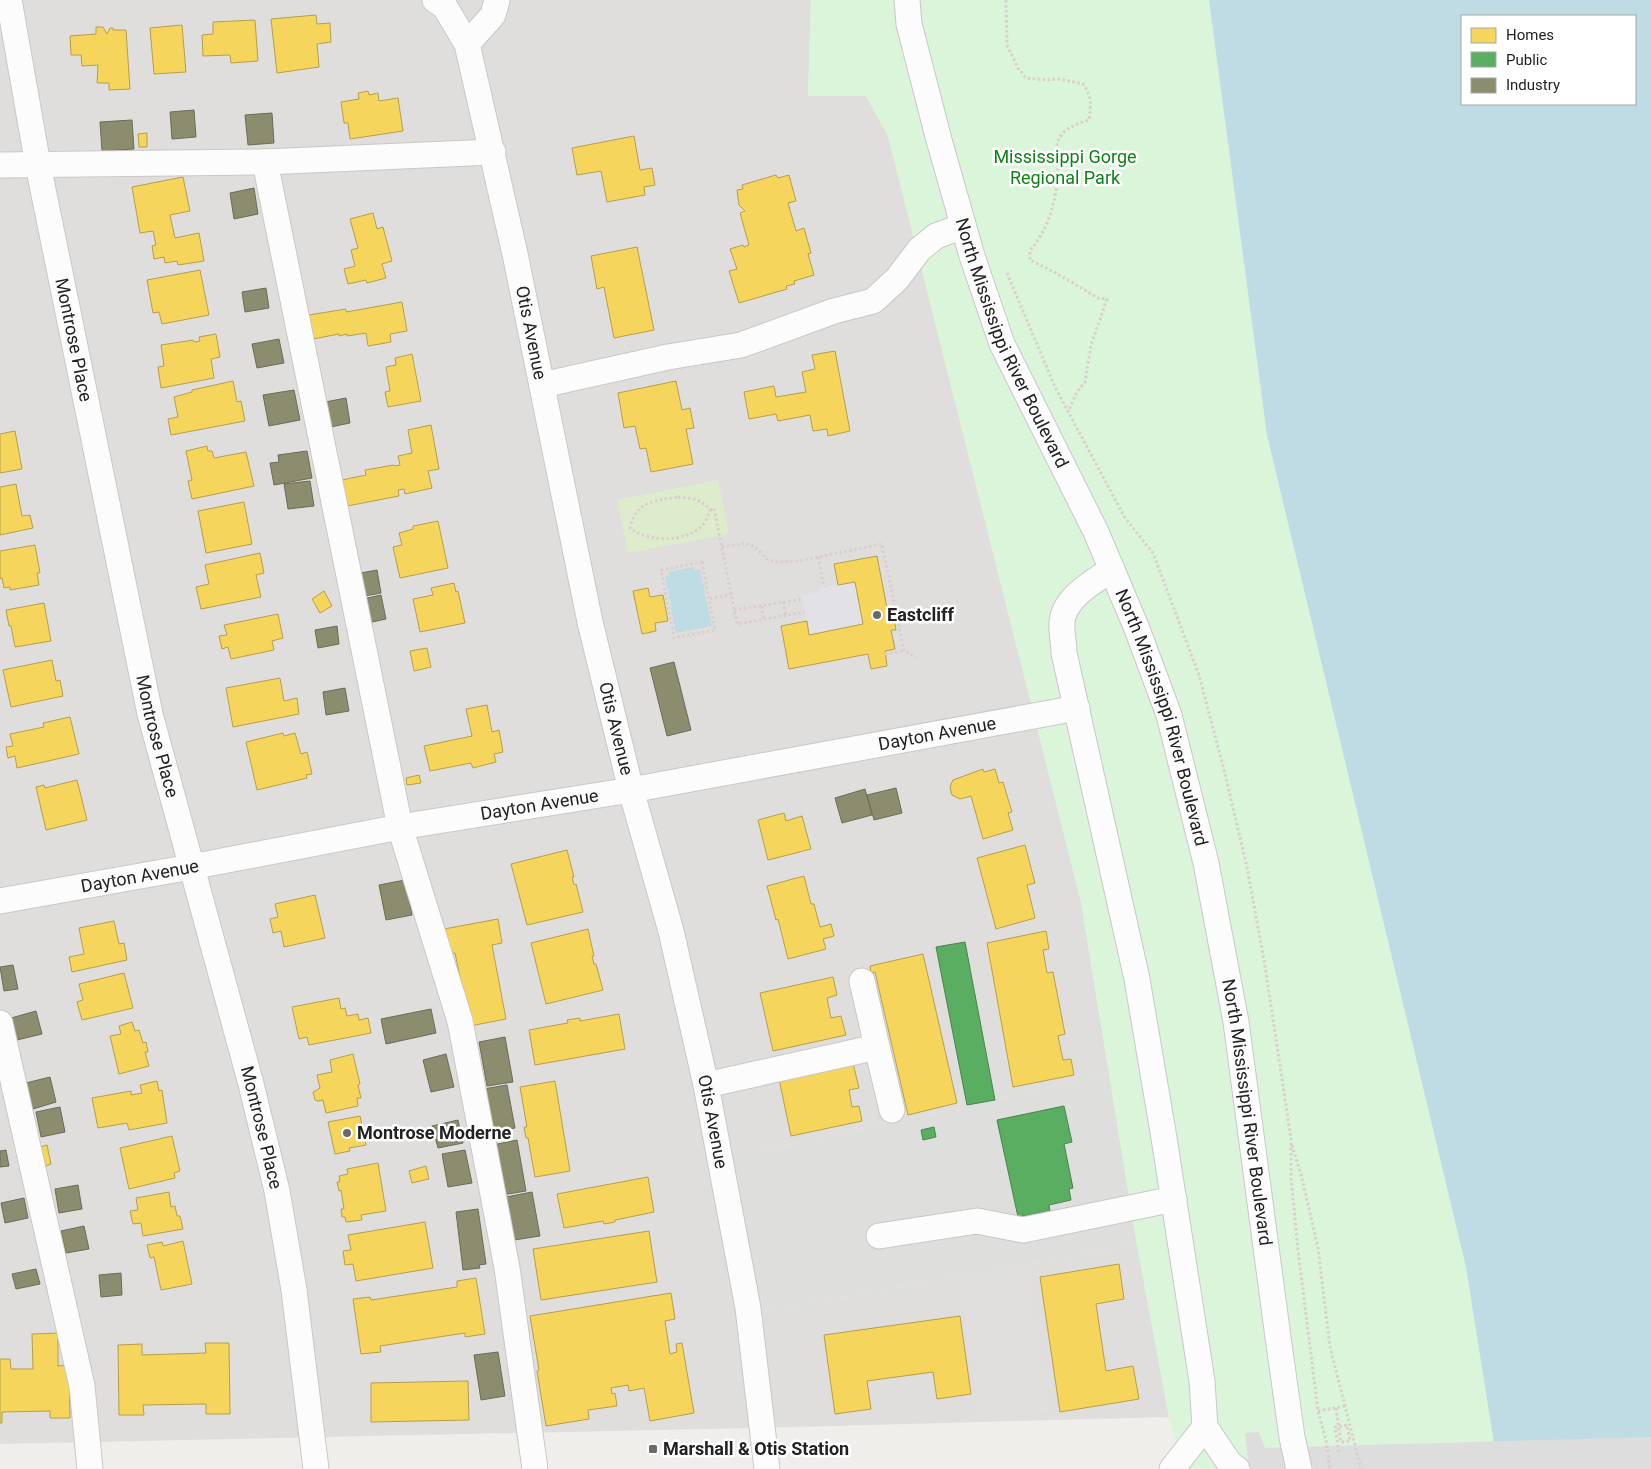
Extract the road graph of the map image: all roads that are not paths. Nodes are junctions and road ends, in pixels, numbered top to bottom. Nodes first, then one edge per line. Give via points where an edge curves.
1 (9, 0) edge
2 (435, 0) edge
3 (497, 0) edge
4 (907, 0) edge
5 (467, 44) junction
6 (493, 152) junction
7 (265, 162) junction
8 (38, 164) junction
9 (0, 165) edge
10 (964, 226) junction
11 (542, 385) junction
12 (1112, 569) junction
13 (1077, 708) junction
14 (631, 790) junction
15 (400, 827) junction
16 (191, 867) junction
17 (0, 901) edge
18 (862, 981) dead end
19 (0, 1023) edge
20 (877, 1047) junction
21 (706, 1085) junction
22 (892, 1110) dead end
23 (1174, 1199) junction
24 (879, 1236) dead end
25 (1206, 1427) junction
26 (90, 1469) edge
27 (316, 1469) edge
28 (535, 1469) edge
29 (768, 1469) edge
30 (1172, 1469) edge
31 (1237, 1469) edge
32 (1299, 1469) edge

1 - 8 street, Montrose Place
2 - 5 street, Otis Avenue via 445,8
3 - 5 street via 494,15
4 - 10 street, North Mississippi River Boulevard via 909,24 938,140
5 - 6 street, Otis Avenue
6 - 7 street
6 - 11 street, Otis Avenue
7 - 8 street
7 - 15 street
8 - 9 street
8 - 16 street, Montrose Place via 150,714
10 - 11 street via 936,236 919,250 897,279 873,301 834,311 741,345 668,357
10 - 12 street, North Mississippi River Boulevard via 1002,344
11 - 14 street, Otis Avenue via 590,622
12 - 13 street via 1076,595 1066,608 1062,621 1064,653
12 - 32 street, North Mississippi River Boulevard via 1169,715 1206,864 1236,1022 1278,1340
13 - 14 street, Dayton Avenue
13 - 23 street via 1137,979
14 - 15 street, Dayton Avenue
14 - 21 street, Otis Avenue via 671,931
15 - 16 street, Dayton Avenue
15 - 28 street via 460,1021 507,1268
16 - 17 street, Dayton Avenue
16 - 27 street, Montrose Place via 277,1191 294,1290
18 - 20 street
19 - 26 street via 82,1386
20 - 21 street
20 - 22 street
21 - 29 street, Otis Avenue via 748,1308
23 - 24 street via 1023,1230 977,1221
23 - 25 street
25 - 30 street
25 - 31 street via 1230,1464

